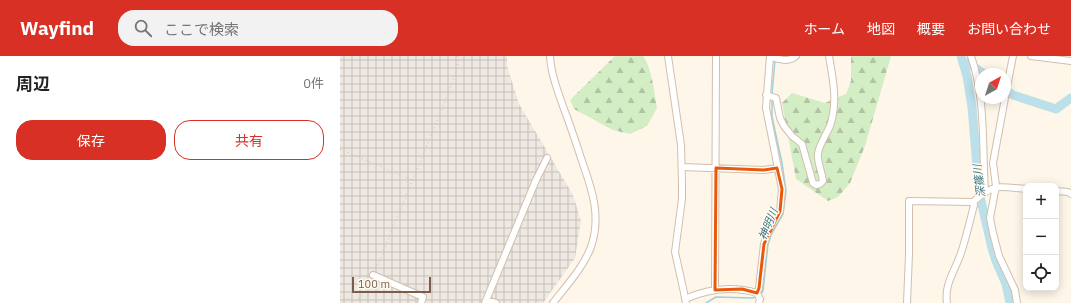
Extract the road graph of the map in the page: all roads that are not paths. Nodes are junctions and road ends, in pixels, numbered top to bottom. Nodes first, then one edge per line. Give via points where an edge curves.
1 (550, 56) edge
2 (668, 56) edge
3 (716, 56) edge
4 (796, 56) edge
5 (829, 56) edge
6 (971, 56) edge
7 (1013, 56) edge
8 (1031, 56) edge
9 (772, 57) edge
10 (1071, 61) edge
11 (1011, 68) edge
12 (769, 96) junction
13 (1004, 104) edge
14 (547, 158) dead end
15 (682, 167) junction
16 (716, 168) junction
17 (777, 168) junction
18 (996, 186) junction
19 (1023, 189) edge
20 (985, 191) junction
21 (1059, 191) edge
22 (1070, 191) edge
23 (973, 202) junction
24 (373, 275) road end
25 (715, 290) junction
26 (757, 293) junction
27 (486, 301) edge
28 (686, 301) edge
29 (760, 301) edge
30 (421, 303) edge
31 (496, 303) edge
32 (553, 303) edge
33 (907, 303) edge
34 (947, 303) edge
35 (1018, 303) edge

1 - 32 street via 559,94 592,187 596,209 596,223 590,249
2 - 15 street
3 - 16 street
4 - 9 street via 785,60
5 - 12 street via 835,100 830,125 818,152 823,180 820,184 813,183 802,144 784,126 776,98
6 - 20 street via 979,92
7 - 11 street
8 - 10 street
9 - 12 street
12 - 17 street via 766,108
13 - 18 street via 993,163
14 - 27 street
15 - 16 street
15 - 28 street via 682,199 675,252
16 - 17 street
16 - 25 street
17 - 26 street via 782,189 780,210 764,244
18 - 19 street
18 - 20 street
18 - 35 street via 990,218 999,256 1015,290
20 - 23 street
21 - 22 street
23 - 33 street via 909,201
23 - 34 street via 963,246 948,285
24 - 30 street via 423,297
25 - 26 street via 742,289
25 - 28 street via 696,294
26 - 29 street
27 - 31 street

